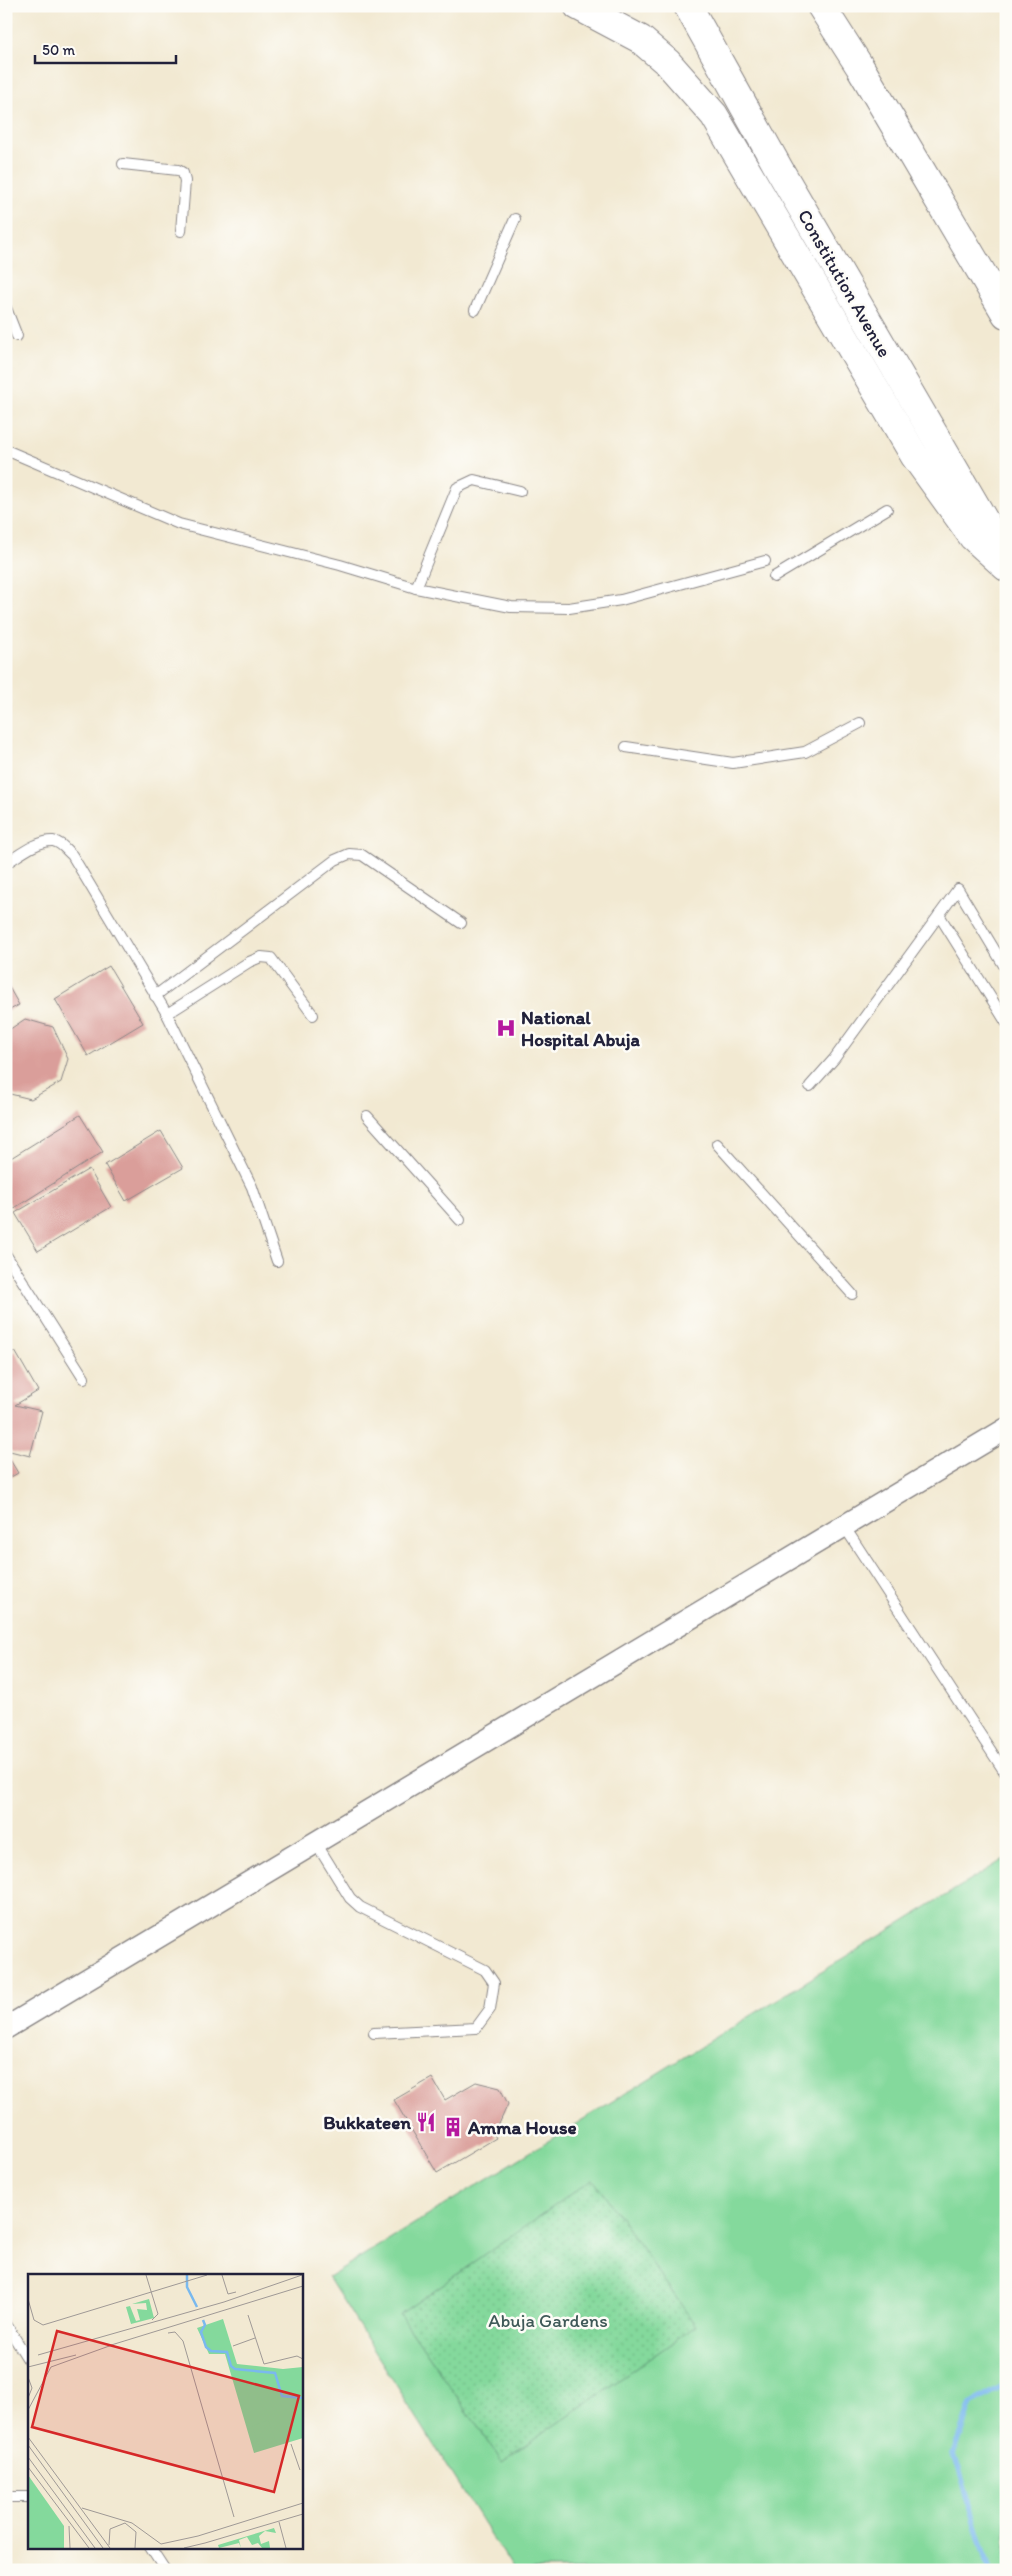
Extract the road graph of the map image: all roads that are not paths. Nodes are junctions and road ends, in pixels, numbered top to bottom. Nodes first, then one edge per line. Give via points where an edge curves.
1 (578, 6) edge
2 (688, 6) edge
3 (821, 6) edge
4 (123, 164) dead end
5 (515, 219) dead end
6 (181, 232) dead end
7 (6, 308) edge
8 (475, 310) dead end
9 (1006, 314) edge
10 (18, 336) dead end
11 (6, 450) edge
12 (520, 491) dead end
13 (887, 509) dead end
14 (1006, 558) edge
15 (764, 561) dead end
16 (1006, 568) edge
17 (774, 577) dead end
18 (416, 588) junction
19 (860, 723) dead end
20 (626, 747) dead end
21 (6, 863) edge
22 (939, 915) junction
23 (461, 923) dead end
24 (1006, 969) edge
25 (155, 996) junction
26 (167, 1014) junction
27 (313, 1015) dead end
28 (1006, 1022) edge
29 (810, 1086) dead end
30 (367, 1116) dead end
31 (717, 1144) dead end
32 (460, 1220) dead end
33 (6, 1255) edge
34 (277, 1260) dead end
35 (852, 1294) dead end
36 (84, 1378) dead end
37 (1006, 1429) edge
38 (844, 1526) junction
39 (1006, 1774) edge
40 (316, 1843) junction
41 (6, 2028) edge
42 (374, 2033) dead end
43 (6, 2324) edge
44 (28, 2359) edge
45 (6, 2496) edge
46 (28, 2497) edge
47 (151, 2548) edge
48 (165, 2570) edge

1 - 16 main road via 640,39 668,63 714,115 914,455 973,537
2 - 14 main road, Constitution Avenue via 779,169
3 - 9 main road
4 - 6 lane via 178,170 183,174
5 - 8 lane
7 - 10 lane
11 - 18 lane via 179,524
12 - 18 lane via 474,480 456,488
13 - 17 lane
15 - 18 lane via 622,600 569,608 511,607
19 - 20 lane via 805,752 733,763
21 - 25 lane via 40,844 52,841 62,845 72,855
22 - 24 lane via 958,889
22 - 28 lane
22 - 29 lane via 834,1059
23 - 25 lane via 362,854 349,854 335,860
25 - 26 lane
26 - 27 lane via 261,957 271,958
26 - 34 lane via 252,1187
30 - 32 lane
31 - 35 lane
33 - 36 lane
37 - 38 street
38 - 39 lane
38 - 40 street
40 - 41 street
40 - 42 lane via 350,1898 360,1907 485,1970 494,1983 490,2009 476,2028
43 - 44 lane
45 - 46 lane
47 - 48 lane

